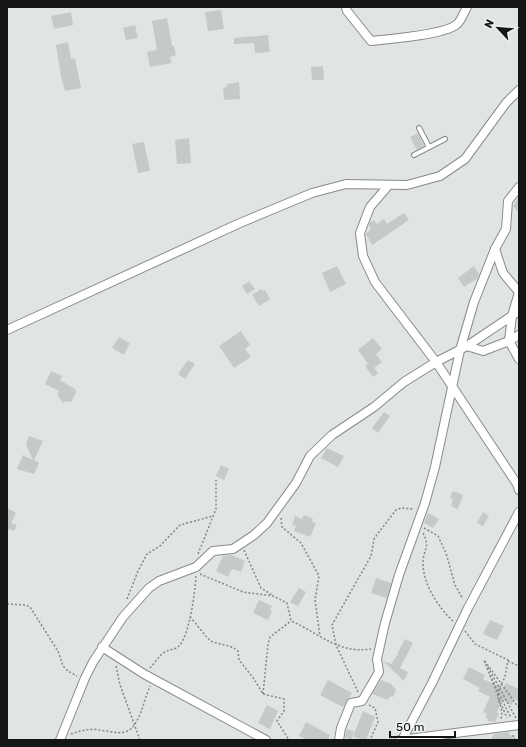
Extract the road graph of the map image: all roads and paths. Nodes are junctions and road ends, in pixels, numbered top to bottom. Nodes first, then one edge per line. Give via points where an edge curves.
1 (346, 7) edge
2 (467, 7) edge
3 (519, 90) edge
4 (419, 128) dead end
5 (445, 139) dead end
6 (429, 147) junction
7 (414, 155) dead end
8 (388, 186) junction
9 (519, 187) edge
10 (495, 249) junction
11 (516, 313) edge
12 (7, 330) edge
13 (519, 335) edge
14 (509, 341) junction
15 (464, 348) junction
16 (519, 359) edge
17 (436, 362) junction
18 (452, 387) junction
19 (216, 480) dead end
20 (519, 490) edge
21 (425, 504) junction
22 (278, 507) junction
23 (519, 512) edge
24 (213, 516) junction
25 (241, 544) junction
26 (196, 567) junction
27 (273, 596) junction
28 (126, 603) dead end
29 (7, 604) edge
30 (468, 608) junction
31 (189, 617) junction
32 (291, 621) junction
33 (460, 626) junction
34 (320, 636) junction
35 (336, 645) junction
36 (380, 645) junction
37 (102, 647) junction
38 (114, 656) junction
39 (484, 660) junction
40 (508, 660) junction
41 (519, 666) edge
42 (144, 674) junction
43 (85, 678) junction
44 (153, 679) junction
45 (263, 694) junction
46 (519, 708) edge
47 (507, 718) dead end
48 (135, 723) junction
49 (517, 723) edge
50 (494, 728) junction
51 (512, 733) dead end
52 (61, 738) edge
53 (140, 740) edge
54 (266, 740) edge
55 (289, 740) edge
56 (339, 740) edge
57 (401, 740) edge
58 (515, 740) edge

1 - 2 street via 371,41 448,29 457,25
3 - 8 street via 506,103 465,159 453,168 424,182
4 - 6 lane
5 - 6 lane
6 - 7 lane
8 - 12 street via 346,184 312,193 240,223
8 - 17 street via 370,207 360,233 363,256 376,282
9 - 10 street via 508,201 506,228
10 - 11 street via 503,273 519,292
10 - 15 street via 474,302
11 - 14 street
11 - 15 street
13 - 14 street
14 - 15 street via 483,351
14 - 16 street
15 - 17 street
15 - 18 street
17 - 18 street
17 - 22 street via 404,382 374,407 332,435 310,456 296,483
18 - 20 street
18 - 21 street
19 - 24 path
21 - 35 path via 412,510 396,510 374,539 371,556 334,621 332,630
21 - 36 street via 399,575
22 - 25 street via 266,523
22 - 34 path via 282,528 301,543 319,576 315,600
23 - 30 street
24 - 26 path via 199,548
24 - 28 path via 180,525 160,546 147,554 132,582
25 - 26 street via 233,549 213,551
25 - 27 path via 261,588
26 - 37 street via 159,581 149,588 123,617
27 - 31 path via 243,592 196,572 194,602
27 - 32 path via 287,603
29 - 43 path via 30,607 58,651 63,666
30 - 33 street
30 - 33 path via 455,585 438,536 419,526 428,542 423,563 427,581 434,596 452,620
31 - 42 path via 179,646 165,652
31 - 45 path via 197,623 209,640 238,651 239,660
32 - 34 path
32 - 45 path via 270,637
33 - 40 path via 476,644
33 - 57 street
34 - 35 path
35 - 36 path via 348,650 362,650
36 - 56 street via 377,658 378,676 362,701 351,704 340,728
37 - 38 street
37 - 43 street
38 - 42 street
38 - 48 path via 120,685
39 - 46 path
39 - 47 path
39 - 49 path
39 - 49 path
40 - 41 path
40 - 50 path via 505,677 499,689 498,697 502,712 500,723 493,726
42 - 44 street
43 - 52 street
44 - 48 path
44 - 54 street
45 - 55 path via 284,699 284,712 277,721
48 - 52 path via 121,734 88,730
48 - 53 path
49 - 50 street
50 - 57 street
51 - 58 path

